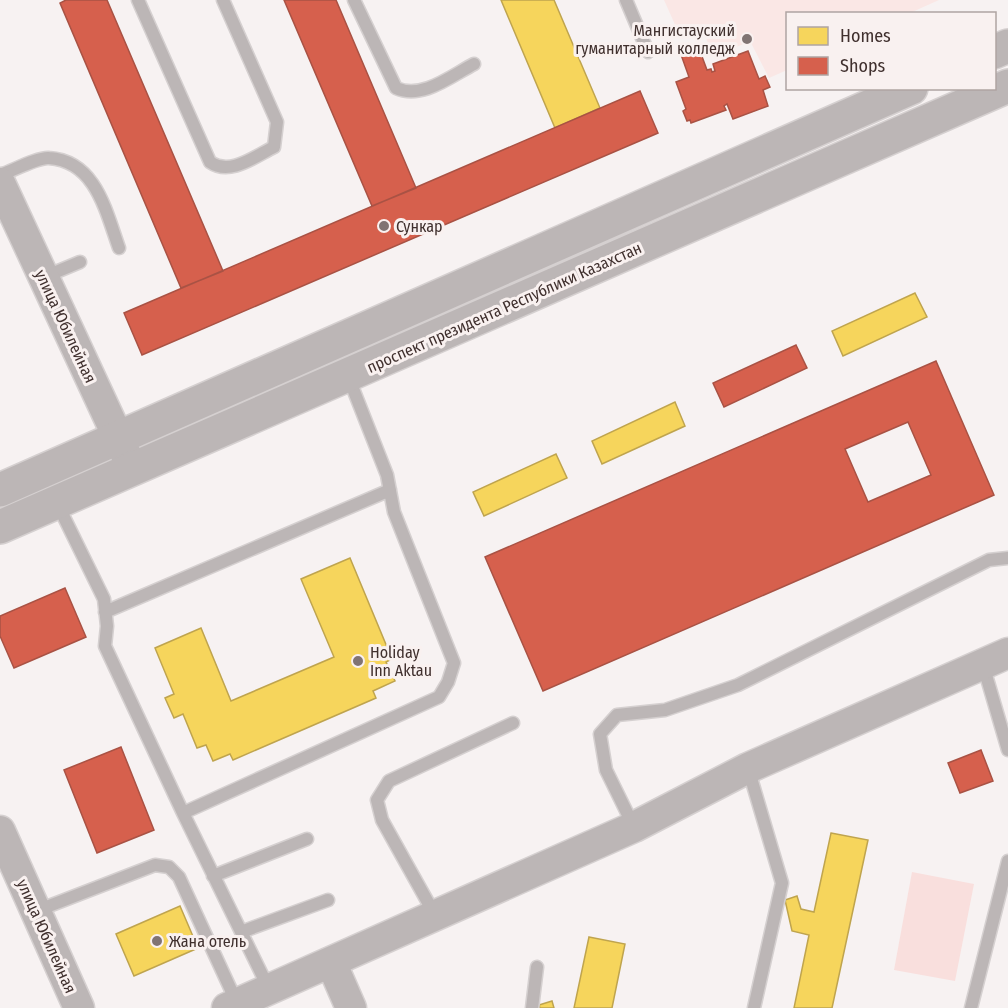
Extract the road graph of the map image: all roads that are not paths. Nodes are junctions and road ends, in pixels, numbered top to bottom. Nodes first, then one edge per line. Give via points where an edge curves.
1 (138, 0) edge
2 (223, 0) edge
3 (354, 0) edge
4 (627, 0) edge
5 (648, 52) dead end
6 (474, 64) dead end
7 (1008, 86) edge
8 (906, 90) edge
9 (0, 175) edge
10 (0, 183) edge
11 (120, 248) dead end
12 (80, 262) dead end
13 (43, 278) junction
14 (347, 375) junction
15 (117, 438) junction
16 (134, 468) junction
17 (0, 490) edge
18 (390, 490) junction
19 (57, 502) junction
20 (0, 527) edge
21 (1008, 558) edge
22 (105, 612) junction
23 (996, 658) edge
24 (513, 723) dead end
25 (1008, 750) edge
26 (748, 768) junction
27 (183, 813) junction
28 (634, 827) junction
29 (0, 831) edge
30 (307, 839) dead end
31 (1008, 861) edge
32 (213, 876) junction
33 (328, 900) dead end
34 (36, 911) junction
35 (435, 915) junction
36 (241, 933) junction
37 (331, 962) junction
38 (537, 967) dead end
39 (269, 989) junction
40 (232, 1006) edge
41 (79, 1008) edge
42 (351, 1008) edge
43 (532, 1008) edge
44 (754, 1008) edge
45 (971, 1008) edge

1 - 2 lane via 210,162 220,169 231,168 274,147 277,135 277,122
3 - 6 lane via 396,88 407,93 421,91
4 - 5 lane
7 - 14 main road, проспект президента Республики Казахстан
8 - 15 main road
9 - 11 lane via 47,158 74,165 96,185
10 - 13 street, улица Юбилейная
12 - 13 lane
13 - 15 street, улица Юбилейная
14 - 16 main road, проспект президента Республики Казахстан
14 - 18 lane
15 - 16 street, улица Юбилейная
15 - 17 main road
16 - 19 main road, проспект президента Республики Казахстан
18 - 22 lane
18 - 27 lane via 394,512 454,663 439,697
19 - 20 main road, проспект президента Республики Казахстан
19 - 22 lane via 104,599
21 - 28 lane via 989,560 738,685 665,710 616,715 600,735 606,770
22 - 27 lane via 105,646
23 - 25 lane
23 - 26 street
24 - 35 lane via 389,781 377,800 382,820
26 - 28 street
26 - 44 lane via 782,883
27 - 32 lane
28 - 35 street
29 - 34 street, улица Юбилейная
30 - 32 lane
31 - 45 lane
32 - 36 lane
33 - 36 lane
34 - 40 lane via 155,865 169,867 179,877
34 - 41 street, улица Юбилейная
35 - 37 street
36 - 39 lane
37 - 39 street
37 - 42 street
38 - 43 lane
39 - 40 street

